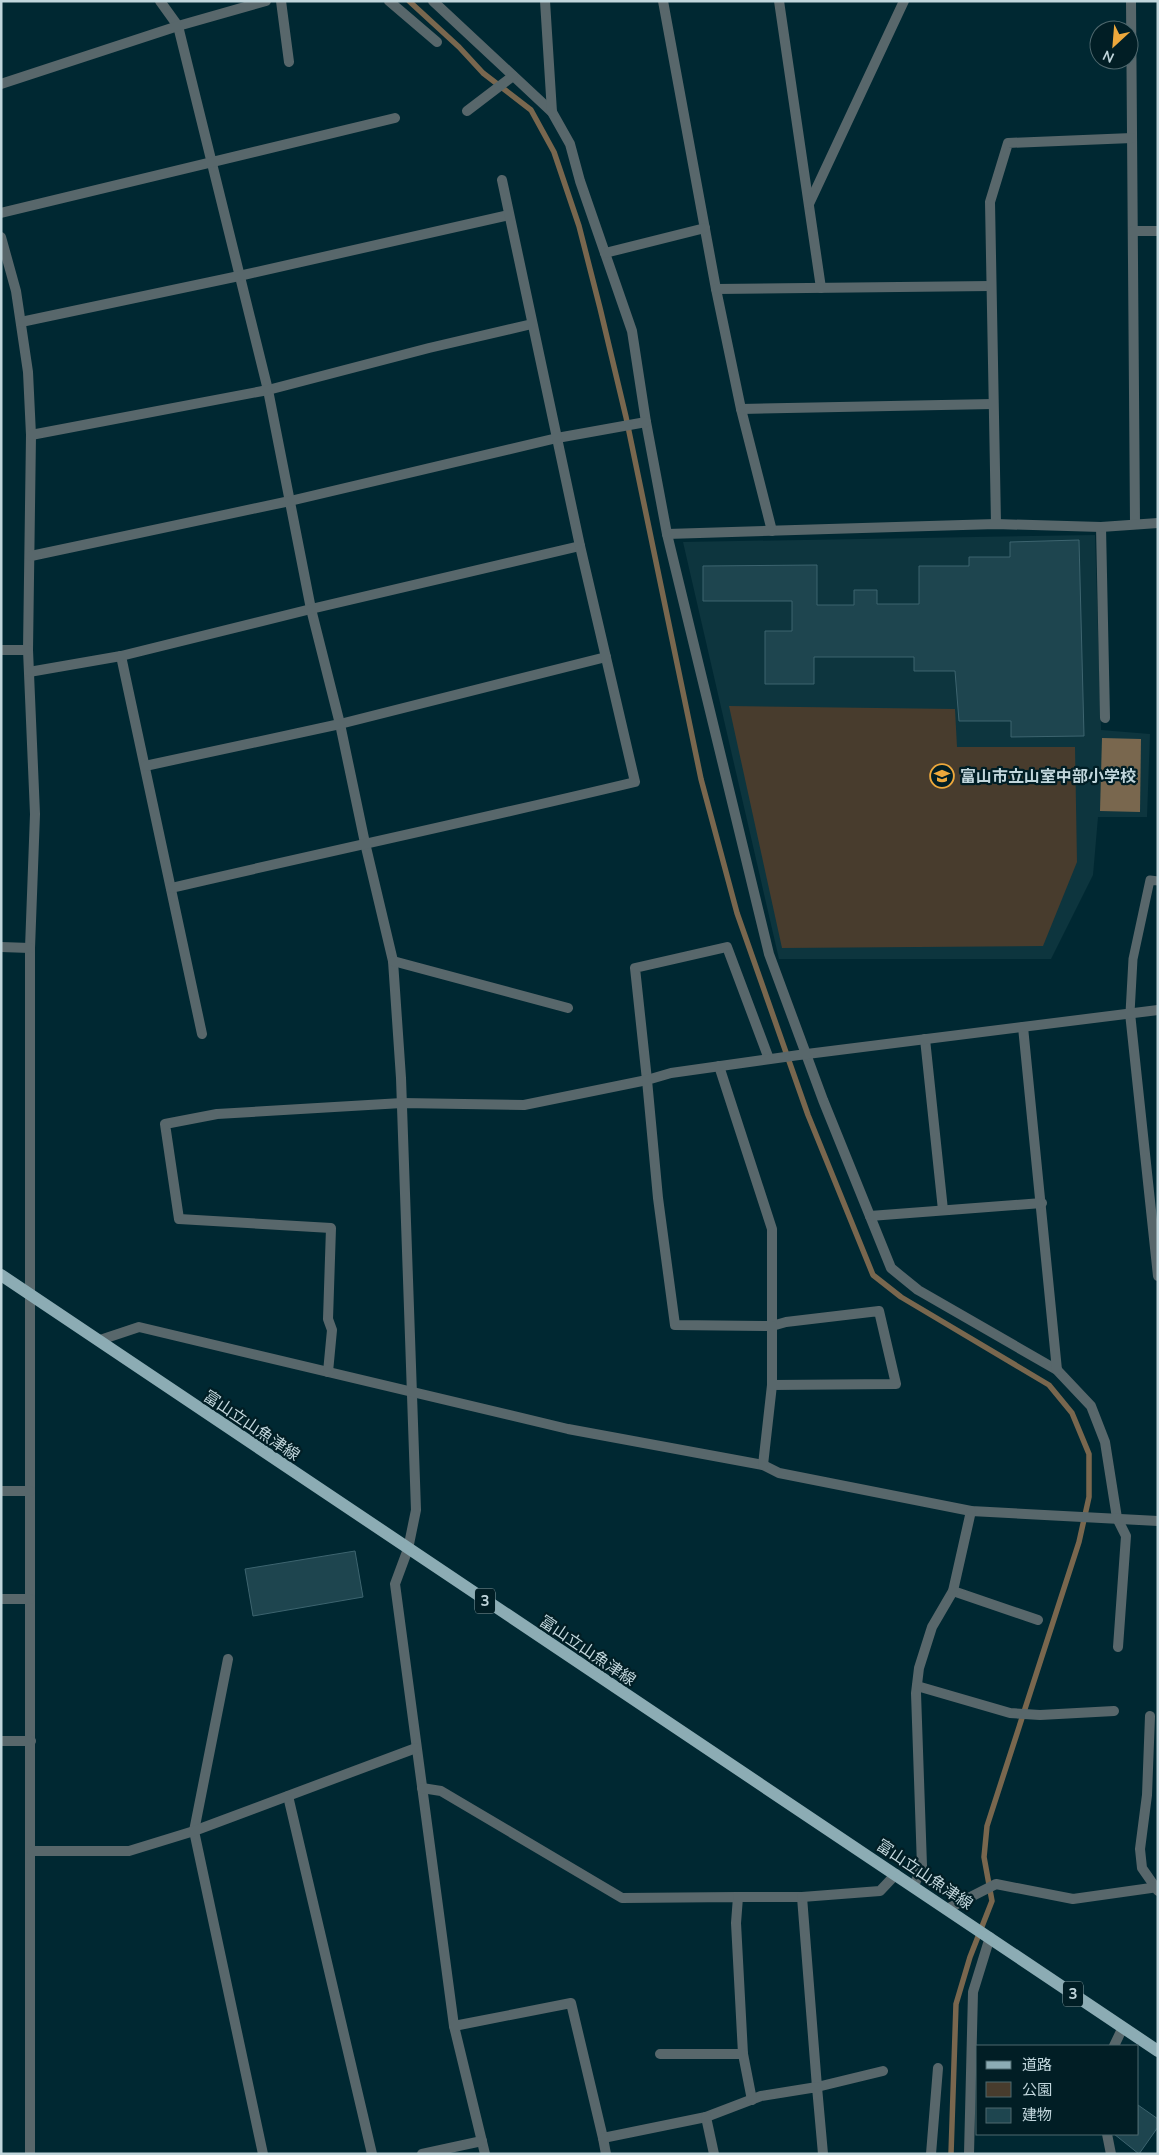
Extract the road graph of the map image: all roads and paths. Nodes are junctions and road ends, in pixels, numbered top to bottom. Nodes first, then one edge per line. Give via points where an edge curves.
1 (160, 1) edge
2 (266, 1) edge
3 (281, 1) edge
4 (389, 1) edge
5 (433, 1) edge
6 (545, 1) edge
7 (780, 1) edge
8 (904, 1) edge
9 (1131, 1) edge
10 (666, 3) edge
11 (178, 26) junction
12 (437, 42) dead end
13 (289, 62) dead end
14 (511, 77) junction
15 (1, 84) edge
16 (467, 111) dead end
17 (552, 112) junction
18 (395, 118) dead end
19 (1132, 138) junction
20 (211, 163) junction
21 (502, 180) dead end
22 (809, 204) junction
23 (1, 213) edge
24 (510, 215) junction
25 (705, 228) junction
26 (1133, 231) junction
27 (1158, 231) edge
28 (1, 237) edge
29 (605, 253) junction
30 (239, 276) junction
31 (991, 286) junction
32 (821, 288) junction
33 (716, 289) junction
34 (21, 322) junction
35 (532, 324) junction
36 (268, 390) junction
37 (993, 404) junction
38 (741, 409) junction
39 (643, 423) junction
40 (32, 435) junction
41 (557, 438) junction
42 (290, 501) junction
43 (1158, 523) edge
44 (996, 524) junction
45 (1135, 524) junction
46 (1101, 527) junction
47 (772, 531) junction
48 (667, 534) junction
49 (580, 546) junction
50 (31, 556) junction
51 (311, 609) junction
52 (1, 650) edge
53 (28, 650) junction
54 (121, 656) junction
55 (606, 657) junction
56 (29, 672) junction
57 (1105, 718) dead end
58 (340, 724) junction
59 (145, 766) junction
60 (365, 843) junction
61 (1158, 881) edge
62 (171, 888) junction
63 (1, 947) edge
64 (30, 948) junction
65 (393, 961) junction
66 (568, 1008) dead end
67 (1158, 1010) edge
68 (1130, 1013) junction
69 (1023, 1027) junction
70 (202, 1034) dead end
71 (925, 1039) junction
72 (802, 1055) junction
73 (772, 1059) junction
74 (719, 1066) junction
75 (647, 1080) junction
76 (402, 1103) junction
77 (1042, 1203) junction
78 (943, 1210) junction
79 (870, 1216) junction
80 (1, 1275) edge
81 (1158, 1276) edge
82 (30, 1294) junction
83 (772, 1326) junction
84 (100, 1340) junction
85 (1057, 1370) junction
86 (328, 1372) junction
87 (772, 1385) junction
88 (412, 1393) junction
89 (763, 1465) junction
90 (1, 1491) edge
91 (30, 1491) junction
92 (971, 1511) junction
93 (1118, 1518) junction
94 (1158, 1521) edge
95 (408, 1549) junction
96 (953, 1591) junction
97 (1, 1599) edge
98 (30, 1599) junction
99 (1038, 1620) dead end
100 (1118, 1647) dead end
101 (228, 1659) dead end
102 (917, 1686) junction
103 (1114, 1710) dead end
104 (1150, 1716) dead end
105 (31, 1740) junction
106 (1, 1741) edge
107 (416, 1748) junction
108 (422, 1788) junction
109 (288, 1796) junction
110 (194, 1831) junction
111 (32, 1851) junction
112 (896, 1874) junction
113 (914, 1886) junction
114 (1157, 1888) edge
115 (802, 1897) junction
116 (738, 1898) junction
117 (947, 1908) junction
118 (989, 1937) junction
119 (454, 2026) junction
120 (1123, 2027) junction
121 (1114, 2045) edge
122 (1158, 2051) edge
123 (660, 2054) dead end
124 (743, 2054) junction
125 (938, 2068) dead end
126 (883, 2071) dead end
127 (817, 2087) junction
128 (752, 2100) junction
129 (706, 2117) junction
130 (1107, 2135) edge
131 (603, 2138) junction
132 (482, 2141) junction
133 (30, 2154) edge
134 (264, 2154) edge
135 (372, 2154) edge
136 (422, 2154) edge
137 (485, 2154) edge
138 (606, 2154) edge
139 (714, 2154) edge
140 (823, 2154) edge
141 (931, 2154) edge
142 (969, 2154) edge
143 (1111, 2154) edge

1 - 11 street
2 - 11 street
3 - 13 street
4 - 12 street
5 - 14 street
6 - 17 street
7 - 22 street
8 - 22 street
9 - 19 street
10 - 25 street
11 - 15 street
11 - 20 street
14 - 16 street
14 - 17 street
17 - 29 street via 570,144
18 - 20 street
19 - 26 street
19 - 31 street via 1008,143 990,202
20 - 23 street
20 - 30 street
21 - 24 street
22 - 32 street
24 - 30 street
24 - 35 street
25 - 29 street
25 - 33 street
26 - 27 street
26 - 45 street
28 - 34 street
29 - 39 street via 632,331
30 - 34 street
30 - 36 street
31 - 32 street
31 - 37 street
32 - 33 street
33 - 38 street
34 - 40 street
35 - 36 street
35 - 41 street
36 - 40 street
36 - 42 street
37 - 38 street
37 - 44 street
38 - 47 street
39 - 41 street
39 - 48 street
40 - 50 street
41 - 42 street
41 - 49 street
42 - 50 street
42 - 51 street
43 - 45 street
44 - 46 street
44 - 47 street
45 - 46 street
46 - 57 street
47 - 48 street
48 - 72 street via 769,954
49 - 51 street
49 - 55 street
50 - 53 street
51 - 54 street
51 - 58 street
52 - 53 street
53 - 56 street
54 - 56 street
54 - 59 street
55 - 58 street
55 - 60 street via 635,782
56 - 64 street via 35,814
58 - 59 street
58 - 60 street
59 - 62 street
60 - 62 street
60 - 65 street
61 - 68 lane via 1150,880 1133,959
62 - 70 street
63 - 64 street
64 - 82 street
65 - 66 street
65 - 76 street
67 - 68 street
68 - 69 street
68 - 81 street
69 - 71 street
69 - 77 street
71 - 72 street
71 - 78 street
72 - 73 street
72 - 79 street
73 - 74 street
73 - 75 street via 727,946 635,968
74 - 75 street
74 - 83 street via 772,1229
75 - 76 street via 524,1104
75 - 83 street via 675,1325
76 - 86 street via 217,1114 165,1124 179,1219 330,1228 328,1319 332,1330
76 - 88 street
77 - 78 street
77 - 85 street
78 - 79 street
79 - 85 street via 891,1268 918,1290
80 - 82 main road, 富山立山魚津線 / 3
82 - 84 main road, 富山立山魚津線 / 3
82 - 91 street
83 - 87 street
83 - 87 street via 879,1311 896,1384
84 - 86 street via 139,1327
84 - 95 main road, 富山立山魚津線 / 3
85 - 93 street via 1091,1406 1105,1442
86 - 88 street
87 - 89 street
88 - 89 street via 568,1429
88 - 95 street via 416,1510
89 - 92 street via 779,1473
90 - 91 street
91 - 98 street
92 - 93 street
92 - 96 street
93 - 94 street
93 - 100 street via 1126,1536
95 - 107 street via 395,1584
95 - 112 main road, 富山立山魚津線 / 3
96 - 99 street
96 - 102 street via 932,1627
97 - 98 street
98 - 105 street
101 - 110 street
102 - 103 street via 1010,1713
102 - 113 street via 922,1866
104 - 114 street via 1147,1795 1140,1849 1142,1868
105 - 106 street
105 - 111 street
107 - 108 street
107 - 109 street
108 - 116 street via 441,1791 622,1898
108 - 119 street
109 - 110 street
109 - 135 street
110 - 111 street via 129,1851
110 - 134 street
111 - 133 street
112 - 113 main road, 富山立山魚津線 / 3
112 - 115 street via 880,1891
113 - 117 main road, 富山立山魚津線 / 3
114 - 117 street via 1073,1899 996,1884
115 - 116 street
115 - 127 street
116 - 124 street via 736,1940
117 - 118 main road, 富山立山魚津線 / 3
118 - 120 main road, 富山立山魚津線 / 3
118 - 142 street via 973,1992
119 - 131 street via 571,2003
119 - 132 street
120 - 121 street
120 - 122 main road, 富山立山魚津線 / 3
123 - 124 street
124 - 128 street
125 - 141 street
126 - 127 street
127 - 128 street
127 - 140 street
128 - 129 street
129 - 131 street
129 - 139 street
130 - 143 street
131 - 138 street
132 - 136 street
132 - 137 street

